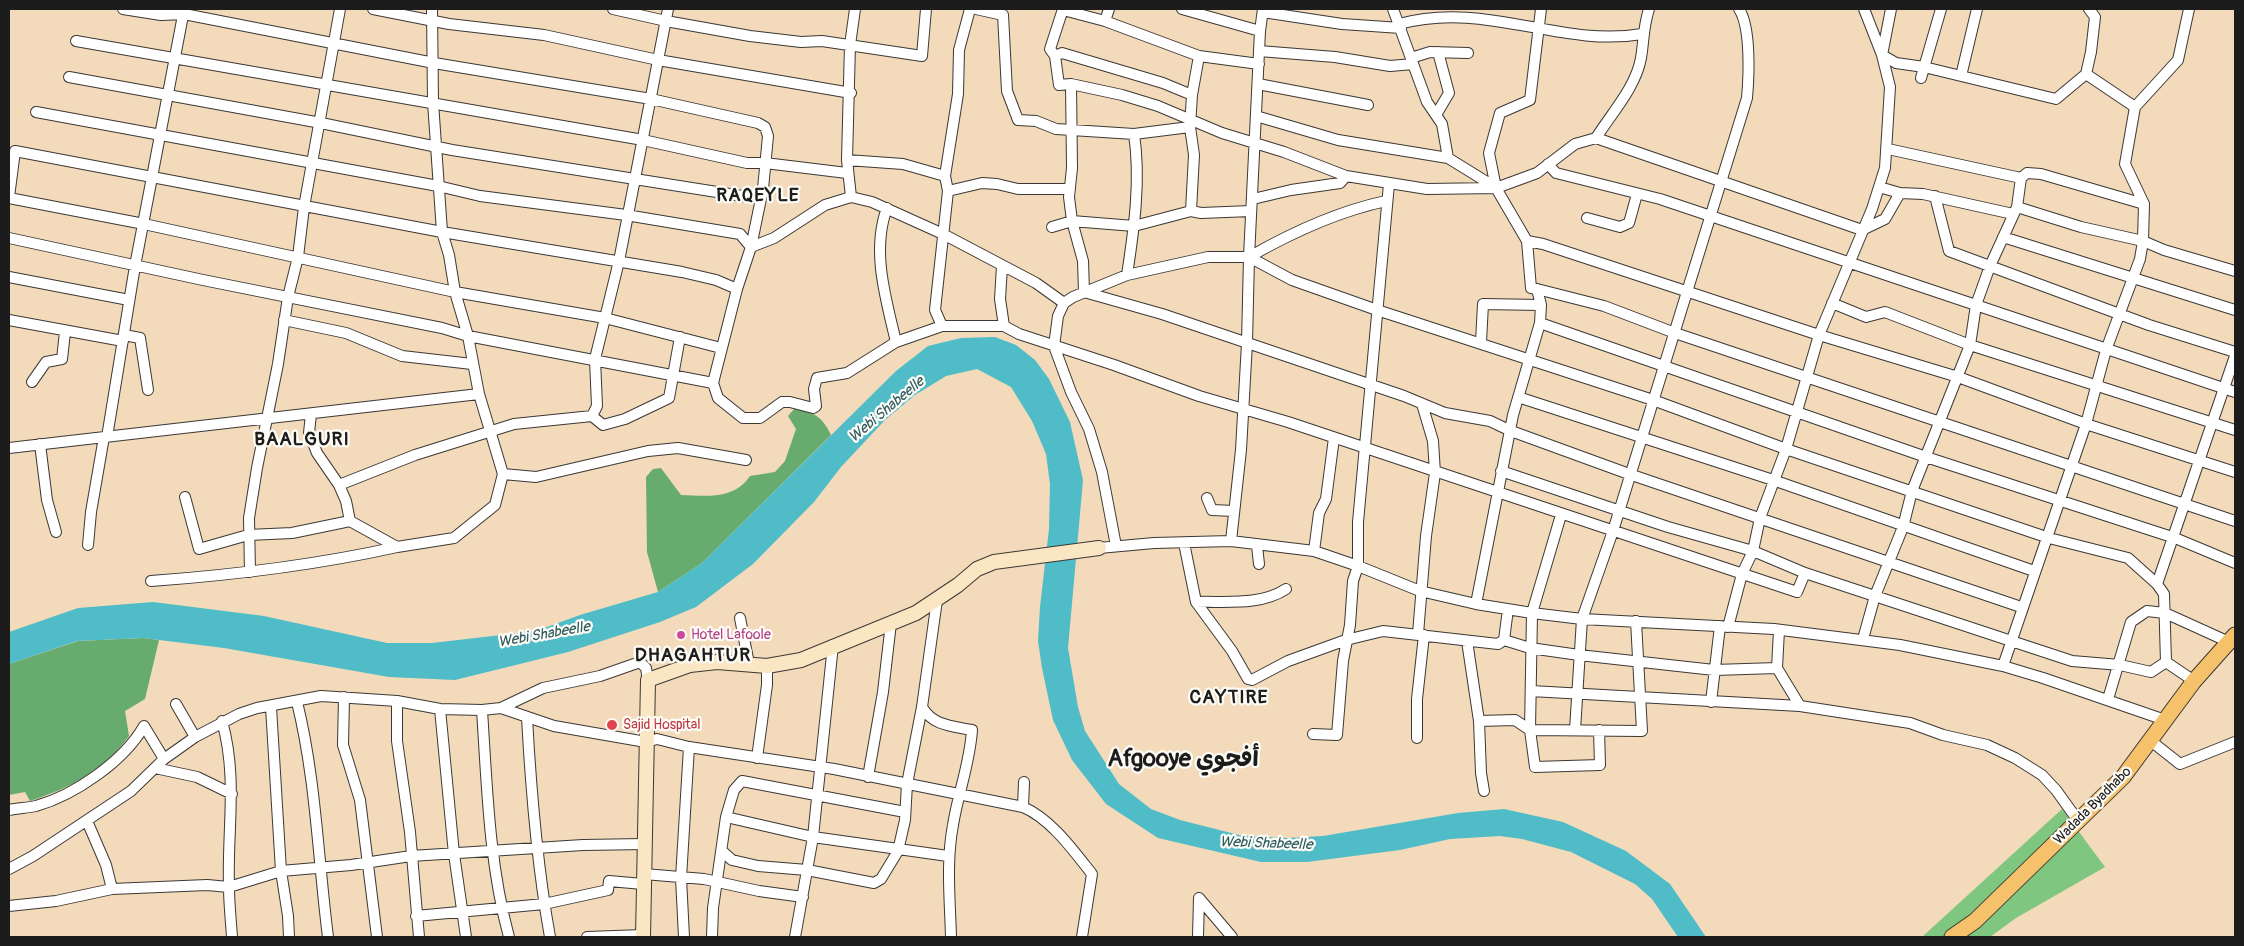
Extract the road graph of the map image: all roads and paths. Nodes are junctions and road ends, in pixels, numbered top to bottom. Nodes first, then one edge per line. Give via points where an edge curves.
1 (123, 9) edge
2 (340, 9) edge
3 (373, 9) edge
4 (613, 9) edge
5 (668, 9) edge
6 (855, 9) edge
7 (926, 9) edge
8 (970, 9) edge
9 (976, 9) edge
10 (1063, 9) edge
11 (1109, 9) edge
12 (1182, 9) edge
13 (1392, 9) edge
14 (1541, 9) edge
15 (1649, 9) edge
16 (1739, 9) edge
17 (1864, 9) edge
18 (1891, 9) edge
19 (1941, 9) edge
20 (1977, 9) edge
21 (2190, 9) edge
22 (1263, 10) edge
23 (2093, 11) edge
24 (184, 12) edge
25 (432, 14) edge
26 (1106, 20) junction
27 (666, 22) junction
28 (1400, 26) junction
29 (1539, 26) junction
30 (1260, 31) junction
31 (1642, 34) junction
32 (76, 41) dead end
33 (334, 45) junction
34 (850, 45) junction
35 (1259, 51) junction
36 (1438, 52) junction
37 (1468, 53) dead end
38 (1882, 55) junction
39 (1055, 56) junction
40 (1199, 56) junction
41 (175, 57) junction
42 (658, 60) junction
43 (1412, 61) junction
44 (434, 63) junction
45 (1258, 64) junction
46 (1924, 67) junction
47 (2086, 74) junction
48 (1961, 76) junction
49 (70, 77) dead end
50 (1921, 78) dead end
51 (326, 84) junction
52 (1071, 84) junction
53 (1258, 84) junction
54 (851, 93) junction
55 (166, 95) junction
56 (1192, 96) junction
57 (651, 99) junction
58 (433, 102) junction
59 (1368, 105) dead end
60 (2135, 107) junction
61 (36, 112) dead end
62 (1436, 115) junction
63 (1256, 116) junction
64 (321, 123) junction
65 (1191, 123) junction
66 (1071, 131) junction
67 (160, 133) junction
68 (1134, 134) junction
69 (1596, 138) junction
70 (642, 140) junction
71 (1255, 144) junction
72 (436, 146) junction
73 (1888, 150) junction
74 (1448, 158) junction
75 (847, 160) junction
76 (313, 163) junction
77 (765, 163) junction
78 (1548, 164) junction
79 (847, 172) junction
80 (945, 176) junction
81 (1346, 176) junction
82 (153, 177) junction
83 (635, 178) junction
84 (2022, 178) junction
85 (1721, 181) junction
86 (1389, 184) junction
87 (438, 186) junction
88 (1879, 186) junction
89 (1496, 188) junction
90 (1070, 189) junction
91 (948, 191) junction
92 (1900, 193) junction
93 (1637, 194) junction
94 (851, 196) junction
95 (1935, 196) junction
96 (9, 197) edge
97 (1253, 199) junction
98 (761, 200) junction
99 (1386, 201) junction
100 (2144, 204) junction
101 (304, 207) junction
102 (887, 208) junction
103 (1191, 211) junction
104 (1251, 211) junction
105 (2015, 211) junction
106 (626, 215) junction
107 (1587, 218) dead end
108 (1711, 218) junction
109 (1072, 221) junction
110 (144, 224) junction
111 (1134, 226) junction
112 (1052, 227) dead end
113 (1862, 230) junction
114 (442, 232) junction
115 (943, 234) junction
116 (2003, 237) junction
117 (9, 238) edge
118 (1527, 241) junction
119 (2143, 241) junction
120 (751, 247) junction
121 (298, 257) junction
122 (1249, 257) junction
123 (619, 261) junction
124 (1849, 262) junction
125 (134, 266) junction
126 (1002, 266) junction
127 (1990, 266) junction
128 (2235, 271) edge
129 (1127, 275) junction
130 (9, 277) edge
131 (2134, 277) junction
132 (736, 289) junction
133 (1537, 289) junction
134 (455, 292) junction
135 (1084, 292) junction
136 (1687, 292) junction
137 (288, 297) junction
138 (129, 300) junction
139 (1064, 303) junction
140 (1832, 303) junction
141 (1541, 305) junction
142 (1976, 305) junction
143 (1377, 310) junction
144 (2235, 310) edge
145 (2120, 313) junction
146 (605, 318) junction
147 (9, 320) edge
148 (284, 320) junction
149 (1540, 323) junction
150 (942, 326) junction
151 (1004, 326) junction
152 (65, 332) junction
153 (1675, 333) junction
154 (1819, 335) junction
155 (468, 336) junction
156 (680, 337) junction
157 (123, 338) junction
158 (896, 342) junction
159 (1481, 342) junction
160 (1247, 343) junction
161 (1970, 345) junction
162 (1054, 346) junction
163 (721, 348) junction
164 (2106, 350) junction
165 (2235, 352) edge
166 (2235, 356) edge
167 (595, 359) junction
168 (1528, 360) junction
169 (472, 364) junction
170 (1664, 366) junction
171 (673, 376) junction
172 (1808, 376) junction
173 (1958, 377) junction
174 (32, 382) dead end
175 (713, 383) junction
176 (1371, 384) junction
177 (2098, 385) junction
178 (2224, 388) junction
179 (148, 390) dead end
180 (2235, 392) edge
181 (479, 394) junction
182 (1518, 397) junction
183 (1653, 400) junction
184 (1422, 404) junction
185 (1243, 410) junction
186 (1798, 412) junction
187 (311, 414) junction
188 (592, 416) junction
189 (266, 420) junction
190 (1939, 420) junction
191 (2212, 423) junction
192 (2086, 424) junction
193 (2235, 430) edge
194 (491, 432) junction
195 (1511, 432) junction
196 (106, 437) junction
197 (1334, 438) junction
198 (1640, 438) junction
199 (40, 444) junction
200 (9, 448) edge
201 (1365, 448) junction
202 (1786, 449) junction
203 (1926, 457) junction
204 (746, 460) dead end
205 (2199, 460) junction
206 (2072, 465) junction
207 (1502, 471) junction
208 (2235, 472) edge
209 (1435, 473) junction
210 (503, 474) junction
211 (1629, 474) junction
212 (1773, 480) junction
213 (339, 485) junction
214 (1912, 491) junction
215 (1496, 493) junction
216 (184, 497) dead end
217 (1207, 498) dead end
218 (2059, 500) junction
219 (2185, 504) junction
220 (1618, 509) junction
221 (1234, 510) junction
222 (1561, 515) junction
223 (1760, 518) junction
224 (350, 521) junction
225 (2235, 521) edge
226 (1904, 527) junction
227 (1612, 531) junction
228 (56, 532) dead end
229 (248, 535) junction
230 (2048, 538) junction
231 (2175, 538) junction
232 (1231, 542) junction
233 (1184, 543) junction
234 (88, 546) dead end
235 (1116, 546) junction
236 (1257, 546) junction
237 (397, 547) junction
238 (1098, 548) joint
239 (1314, 551) junction
240 (1752, 551) junction
241 (1890, 563) junction
242 (2235, 563) edge
243 (1259, 564) dead end
244 (1358, 566) junction
245 (2034, 571) junction
246 (250, 572) junction
247 (1742, 574) junction
248 (1805, 574) junction
249 (151, 581) dead end
250 (2157, 584) junction
251 (1286, 589) dead end
252 (1420, 591) junction
253 (1875, 596) junction
254 (937, 600) junction
255 (1196, 602) junction
256 (1476, 604) junction
257 (2021, 607) junction
258 (1508, 608) junction
259 (1532, 613) junction
260 (2165, 613) junction
261 (740, 618) dead end
262 (1582, 620) junction
263 (1636, 622) junction
264 (891, 623) junction
265 (1724, 626) junction
266 (1779, 630) junction
267 (1421, 635) junction
268 (1863, 639) junction
269 (2232, 639) edge
270 (1346, 640) junction
271 (1504, 640) junction
272 (2011, 640) junction
273 (1467, 641) junction
274 (834, 645) junction
275 (1530, 648) junction
276 (1579, 656) junction
277 (1638, 662) junction
278 (2166, 662) junction
279 (749, 664) junction
280 (2120, 665) junction
281 (767, 666) junction
282 (2003, 666) junction
283 (1777, 668) junction
284 (1714, 670) junction
285 (648, 680) junction
286 (2194, 682) junction
287 (1531, 691) junction
288 (1577, 694) junction
289 (344, 697) junction
290 (1640, 699) junction
291 (2108, 699) junction
292 (397, 701) junction
293 (297, 702) junction
294 (1711, 702) junction
295 (176, 704) dead end
296 (1800, 706) junction
297 (270, 707) junction
298 (922, 707) junction
299 (501, 708) junction
300 (440, 709) junction
301 (482, 710) junction
302 (527, 718) junction
303 (2165, 720) junction
304 (222, 721) junction
305 (1480, 721) junction
306 (1530, 730) junction
307 (1575, 730) junction
308 (1599, 730) junction
309 (1313, 734) dead end
310 (195, 737) junction
311 (1417, 738) dead end
312 (2151, 740) junction
313 (646, 742) junction
314 (2235, 742) edge
315 (689, 747) junction
316 (757, 758) junction
317 (164, 759) junction
318 (155, 768) junction
319 (821, 768) junction
320 (868, 777) junction
321 (1024, 782) dead end
322 (907, 784) junction
323 (1484, 791) dead end
324 (232, 794) junction
325 (959, 794) junction
326 (818, 796) junction
327 (1023, 808) junction
328 (9, 810) edge
329 (905, 812) junction
330 (726, 818) junction
331 (87, 821) junction
332 (2079, 822) junction
333 (813, 838) junction
334 (644, 844) junction
335 (539, 849) junction
336 (493, 850) junction
337 (722, 851) junction
338 (898, 851) junction
339 (454, 854) junction
340 (411, 856) junction
341 (948, 856) junction
342 (369, 862) junction
343 (319, 867) junction
344 (9, 869) edge
345 (807, 870) junction
346 (281, 871) junction
347 (681, 878) junction
348 (644, 879) junction
349 (718, 882) junction
350 (228, 887) junction
351 (112, 889) junction
352 (803, 897) junction
353 (544, 904) junction
354 (9, 906) edge
355 (501, 906) junction
356 (461, 912) junction
357 (416, 916) junction
358 (643, 936) edge
359 (232, 937) edge
360 (289, 937) edge
361 (328, 937) edge
362 (377, 937) edge
363 (419, 937) edge
364 (466, 937) edge
365 (509, 937) edge
366 (550, 937) edge
367 (586, 937) edge
368 (684, 937) edge
369 (712, 937) edge
370 (795, 937) edge
371 (951, 937) edge
372 (1082, 937) edge
373 (1198, 937) edge
374 (1232, 937) edge
375 (1952, 937) edge

1 - 24 street via 161,15
2 - 33 street
3 - 25 street
4 - 27 street
5 - 27 street
6 - 34 street
7 - 34 street via 922,56
8 - 80 street via 959,50 958,94
9 - 66 street via 1003,15 1007,91 1018,120 1036,120 1056,129
10 - 26 street
10 - 39 street via 1050,49
11 - 26 street
12 - 30 street
13 - 28 street
14 - 29 street
15 - 31 street
16 - 85 street via 1745,22 1747,98
17 - 38 street
18 - 38 street
19 - 46 street
20 - 48 street
21 - 60 street via 2178,60
22 - 28 street via 1342,24
22 - 30 street
23 - 47 street via 2091,52
24 - 33 street
24 - 41 street
25 - 42 street via 449,24 544,35
25 - 44 street
26 - 40 street
27 - 34 street via 750,36
27 - 42 street
28 - 29 street via 1421,16 1451,13 1491,16
28 - 43 street
29 - 31 street via 1603,36
29 - 89 street via 1530,100 1500,114 1489,153
30 - 35 street
31 - 69 street via 1641,59 1632,82
32 - 41 street
33 - 44 street
33 - 51 street
34 - 54 street
35 - 43 street via 1335,56 1390,66
35 - 45 street
36 - 37 street
36 - 43 street via 1430,52
36 - 62 street via 1450,93
38 - 46 street via 1896,63
38 - 73 street via 1890,87
39 - 52 street via 1059,85
39 - 56 street via 1062,53 1162,83
40 - 45 street
40 - 56 street
41 - 51 street
41 - 55 street
42 - 54 street
42 - 57 street
43 - 62 street via 1427,102
44 - 57 street
44 - 58 street
45 - 53 street
46 - 48 street
46 - 50 street
47 - 48 street via 2056,99
47 - 60 street
49 - 55 street
51 - 58 street
51 - 64 street
52 - 65 street via 1122,95
52 - 66 street
53 - 59 street
53 - 63 street
54 - 75 street
55 - 64 street
55 - 67 street
56 - 65 street
57 - 70 street
57 - 77 street via 758,123 765,127 768,136
58 - 70 street
58 - 72 street
60 - 100 street via 2125,164
61 - 67 street
62 - 74 street via 1442,124
63 - 71 street
63 - 74 street via 1338,140
64 - 72 street
64 - 76 street
65 - 68 street
65 - 71 street
65 - 103 street via 1194,155
66 - 68 street
66 - 90 street
67 - 76 street
67 - 82 street
68 - 111 street via 1137,157
69 - 78 street via 1575,144
69 - 85 street
70 - 77 street via 747,163
70 - 83 street
71 - 81 street
71 - 97 street
72 - 83 street
72 - 87 street
73 - 84 street
73 - 88 street
74 - 89 street
75 - 79 street
75 - 80 street via 903,164
76 - 87 street
76 - 101 street
77 - 79 street
77 - 98 street
78 - 89 street via 1537,172
78 - 93 street via 1556,173
79 - 94 street
80 - 91 street
81 - 86 street
81 - 97 street via 1340,183
82 - 96 street via 15,151
82 - 101 street
82 - 110 street
83 - 98 street
83 - 106 street
84 - 100 street via 2027,173 2041,174
84 - 105 street
85 - 108 street
85 - 113 street
86 - 89 street via 1427,189
86 - 99 street
87 - 106 street via 480,196
87 - 114 street
88 - 92 street
88 - 113 street
89 - 118 street
90 - 91 street via 1018,189 982,183
90 - 109 street
91 - 115 street
92 - 95 street
92 - 113 street via 1885,219
93 - 107 street via 1629,223 1620,227
93 - 108 street
94 - 102 street
94 - 120 street via 825,205 774,238
95 - 105 street
95 - 127 street via 1949,252
96 - 110 street
97 - 104 street
98 - 120 street
99 - 122 street via 1359,207 1271,244
99 - 143 street via 1386,232
100 - 119 street
101 - 114 street
101 - 121 street
102 - 115 street
102 - 158 street via 880,225 882,280
103 - 104 street
103 - 111 street
104 - 122 street
105 - 116 street
105 - 119 street
106 - 120 street via 740,234
106 - 123 street
108 - 124 street
108 - 136 street
109 - 111 street
109 - 112 street
109 - 135 street via 1083,261
110 - 121 street
110 - 125 street
111 - 129 street
113 - 124 street
114 - 123 street
114 - 134 street via 450,255
115 - 126 street
115 - 150 street via 935,310
116 - 127 street
116 - 131 street
117 - 125 street
118 - 133 street via 1531,288
118 - 136 street
119 - 128 street
119 - 131 street
120 - 132 street
121 - 134 street
121 - 137 street
122 - 129 street via 1208,257
122 - 143 street via 1292,280
122 - 160 street
123 - 132 street via 716,280
123 - 146 street
124 - 140 street
124 - 142 street
125 - 137 street
125 - 138 street
126 - 139 street via 1036,283
126 - 151 street via 1000,299
127 - 142 street
127 - 145 street
129 - 135 street
130 - 138 street
131 - 144 street
131 - 145 street
132 - 163 street
133 - 141 street
133 - 153 street via 1604,306
134 - 146 street
134 - 155 street
135 - 139 street
135 - 160 street
136 - 153 street
136 - 154 street
137 - 148 street
137 - 155 street
138 - 157 street
139 - 162 street via 1058,316
140 - 154 street
140 - 161 street via 1866,317 1885,312
141 - 149 street
141 - 159 street via 1483,304
142 - 161 street
142 - 164 street
143 - 159 street
143 - 176 street
145 - 164 street
145 - 165 street
146 - 156 street
146 - 167 street
147 - 152 street
148 - 169 street via 346,333 402,356
148 - 189 street
149 - 168 street
149 - 170 street
150 - 151 street
150 - 158 street
151 - 162 street
152 - 157 street
152 - 174 street via 62,359 46,362
153 - 170 street
153 - 172 street
154 - 172 street
154 - 173 street
155 - 167 street
155 - 169 street
156 - 163 street
156 - 171 street
157 - 179 street via 140,338
157 - 196 street
158 - 175 street via 847,373 817,378 814,389 816,406 812,408 782,402 760,418 743,418 718,398
159 - 168 street
160 - 176 street
160 - 185 street
161 - 173 street
161 - 177 street
162 - 185 street
162 - 235 street via 1089,429 1102,472
163 - 175 street
164 - 177 street
164 - 178 street
166 - 178 street
167 - 171 street
167 - 188 street via 597,406
168 - 182 street
168 - 183 street
169 - 181 street
170 - 183 street
170 - 186 street
171 - 175 street
171 - 188 street via 669,398 648,410 603,425
172 - 186 street
172 - 190 street
173 - 190 street
173 - 192 street
176 - 184 street
176 - 201 street
177 - 191 street
177 - 192 street
178 - 180 street
178 - 191 street
181 - 187 street
181 - 194 street
182 - 195 street
182 - 198 street
183 - 198 street
183 - 202 street
184 - 195 street via 1445,414 1490,421
184 - 209 street via 1433,441
185 - 197 street
185 - 221 street
186 - 202 street
186 - 203 street
187 - 189 street
187 - 213 street via 309,434 317,453
188 - 194 street via 514,424
189 - 196 street
189 - 229 street
190 - 203 street
190 - 206 street
191 - 193 street
191 - 205 street
192 - 205 street
192 - 206 street
194 - 210 street
194 - 213 street via 415,455
195 - 207 street
195 - 211 street
196 - 199 street
196 - 234 street via 91,512
197 - 201 street
197 - 239 street via 1326,499 1319,513
198 - 211 street
198 - 212 street
199 - 200 street
199 - 228 street via 47,500
201 - 209 street
201 - 244 street via 1358,522
202 - 212 street
202 - 214 street
203 - 214 street
203 - 218 street
204 - 210 street via 678,448 648,451 536,477
205 - 208 street
205 - 219 street
206 - 218 street
206 - 219 street
207 - 215 street
207 - 220 street
209 - 215 street
209 - 252 street
210 - 237 street via 495,505 454,538
211 - 220 street
211 - 223 street
212 - 223 street
212 - 226 street
213 - 224 street
214 - 226 street
214 - 230 street
215 - 222 street
215 - 256 street via 1493,524
216 - 229 street via 198,549
217 - 221 street via 1212,510
218 - 230 street
218 - 231 street
219 - 225 street
219 - 231 street
220 - 227 street
220 - 240 street
221 - 232 street
222 - 227 street
222 - 259 street
223 - 240 street
223 - 241 street
224 - 229 street via 292,533
224 - 237 street
226 - 241 street
226 - 245 street
227 - 247 street
227 - 262 street
229 - 246 street
230 - 245 street
230 - 250 street via 2128,558
231 - 242 street
231 - 250 street
232 - 233 street
232 - 236 street
233 - 235 street
233 - 255 street
235 - 238 street
236 - 239 street
236 - 243 street
237 - 246 street
238 - 254 street via 994,562 977,569
239 - 244 street
240 - 247 street
240 - 248 street
241 - 253 street
241 - 257 street
244 - 252 street
244 - 270 street via 1353,581
245 - 257 street
246 - 249 street
247 - 248 street via 1797,592
247 - 265 street
248 - 253 street
250 - 260 street via 2164,594
251 - 255 street via 1253,601
252 - 256 street
252 - 267 street
253 - 268 street
253 - 272 street
254 - 264 street
254 - 298 street
255 - 270 street via 1232,651 1248,680
256 - 258 street
257 - 272 street
258 - 259 street
258 - 271 street
259 - 262 street
259 - 275 street
260 - 269 street
260 - 278 street
260 - 280 street via 2147,611 2132,622
261 - 279 street
262 - 263 street
262 - 276 street
263 - 265 street
263 - 277 street
264 - 274 street
264 - 320 street
265 - 266 street
265 - 284 street
266 - 268 street
266 - 283 street
267 - 270 street via 1383,631
267 - 273 street
267 - 311 street
268 - 282 street
269 - 286 main road, Wadada Byadhabo
270 - 309 street via 1337,735
271 - 273 street via 1498,644
271 - 275 street
272 - 280 street via 2072,661
272 - 282 street
273 - 305 street
274 - 281 street via 801,660
274 - 319 street
275 - 276 street
275 - 287 street
276 - 277 street
276 - 288 street
277 - 284 street
277 - 290 street
278 - 280 street via 2152,672
278 - 286 street
279 - 281 street
279 - 285 street via 717,662 690,665
280 - 291 street
281 - 316 street
282 - 291 street
283 - 284 street
283 - 296 street
284 - 294 street
285 - 299 street via 646,668 640,662 600,676 543,688
285 - 313 street
286 - 303 main road, Wadada Byadhabo
287 - 288 street
287 - 306 street
288 - 290 street
288 - 307 street
289 - 292 street
289 - 293 street via 321,696
289 - 342 street via 343,746 360,800
290 - 294 street
290 - 308 street via 1642,732
291 - 303 street
292 - 300 street
292 - 340 street via 397,742
293 - 297 street
293 - 343 street via 317,827
294 - 296 street
295 - 310 street
296 - 332 street via 1910,723 1987,745 2042,776
297 - 304 street via 257,708
297 - 346 street
298 - 322 street
298 - 325 street via 928,717 938,723 972,730 970,755
299 - 301 street
299 - 302 street
300 - 301 street
300 - 339 street
301 - 336 street
302 - 313 street via 554,726
302 - 335 street
303 - 312 main road, Wadada Byadhabo
304 - 310 street
304 - 324 street via 229,747
305 - 306 street via 1515,720
305 - 323 street via 1480,773
306 - 307 street
306 - 308 street via 1535,767 1600,765
307 - 308 street
310 - 317 street
312 - 314 street via 2180,764
312 - 332 main road, Wadada Byadhabo via 2124,777
313 - 315 street via 657,739
313 - 334 street
315 - 316 street
315 - 347 street
316 - 319 street
317 - 318 street
317 - 328 street via 144,726 117,761 71,790 36,806
318 - 324 street via 197,777
318 - 331 street via 131,791
319 - 320 street
319 - 326 street
320 - 322 street
321 - 327 street
322 - 325 street
322 - 329 street
324 - 350 street
325 - 327 street
325 - 341 street
326 - 329 street
326 - 330 street via 742,781 734,790
326 - 333 street
327 - 372 street via 1034,812 1049,825 1092,874
329 - 338 street
330 - 333 street
330 - 337 street
331 - 344 street
331 - 351 street via 106,865
332 - 375 main road, Wadada Byadhabo via 1974,921
333 - 338 street
333 - 345 street
334 - 335 street
334 - 348 street
335 - 336 street
335 - 353 street
336 - 339 street
336 - 355 street
337 - 345 street via 740,862
337 - 349 street
338 - 341 street
338 - 345 street via 881,879 874,883
339 - 340 street
339 - 356 street
340 - 342 street
340 - 357 street
341 - 371 street
342 - 343 street
342 - 362 street
343 - 346 street
343 - 361 street
345 - 352 street
346 - 350 street
346 - 360 street
347 - 348 street
347 - 349 street
347 - 368 street
348 - 353 street via 609,881 608,890
348 - 358 street
349 - 352 street
349 - 369 street
350 - 351 street
350 - 359 street
351 - 354 street via 56,902
352 - 370 street
353 - 355 street
353 - 366 street
355 - 356 street
355 - 365 street
356 - 357 street
356 - 364 street
357 - 363 street
358 - 367 street
373 - 374 street via 1200,898

